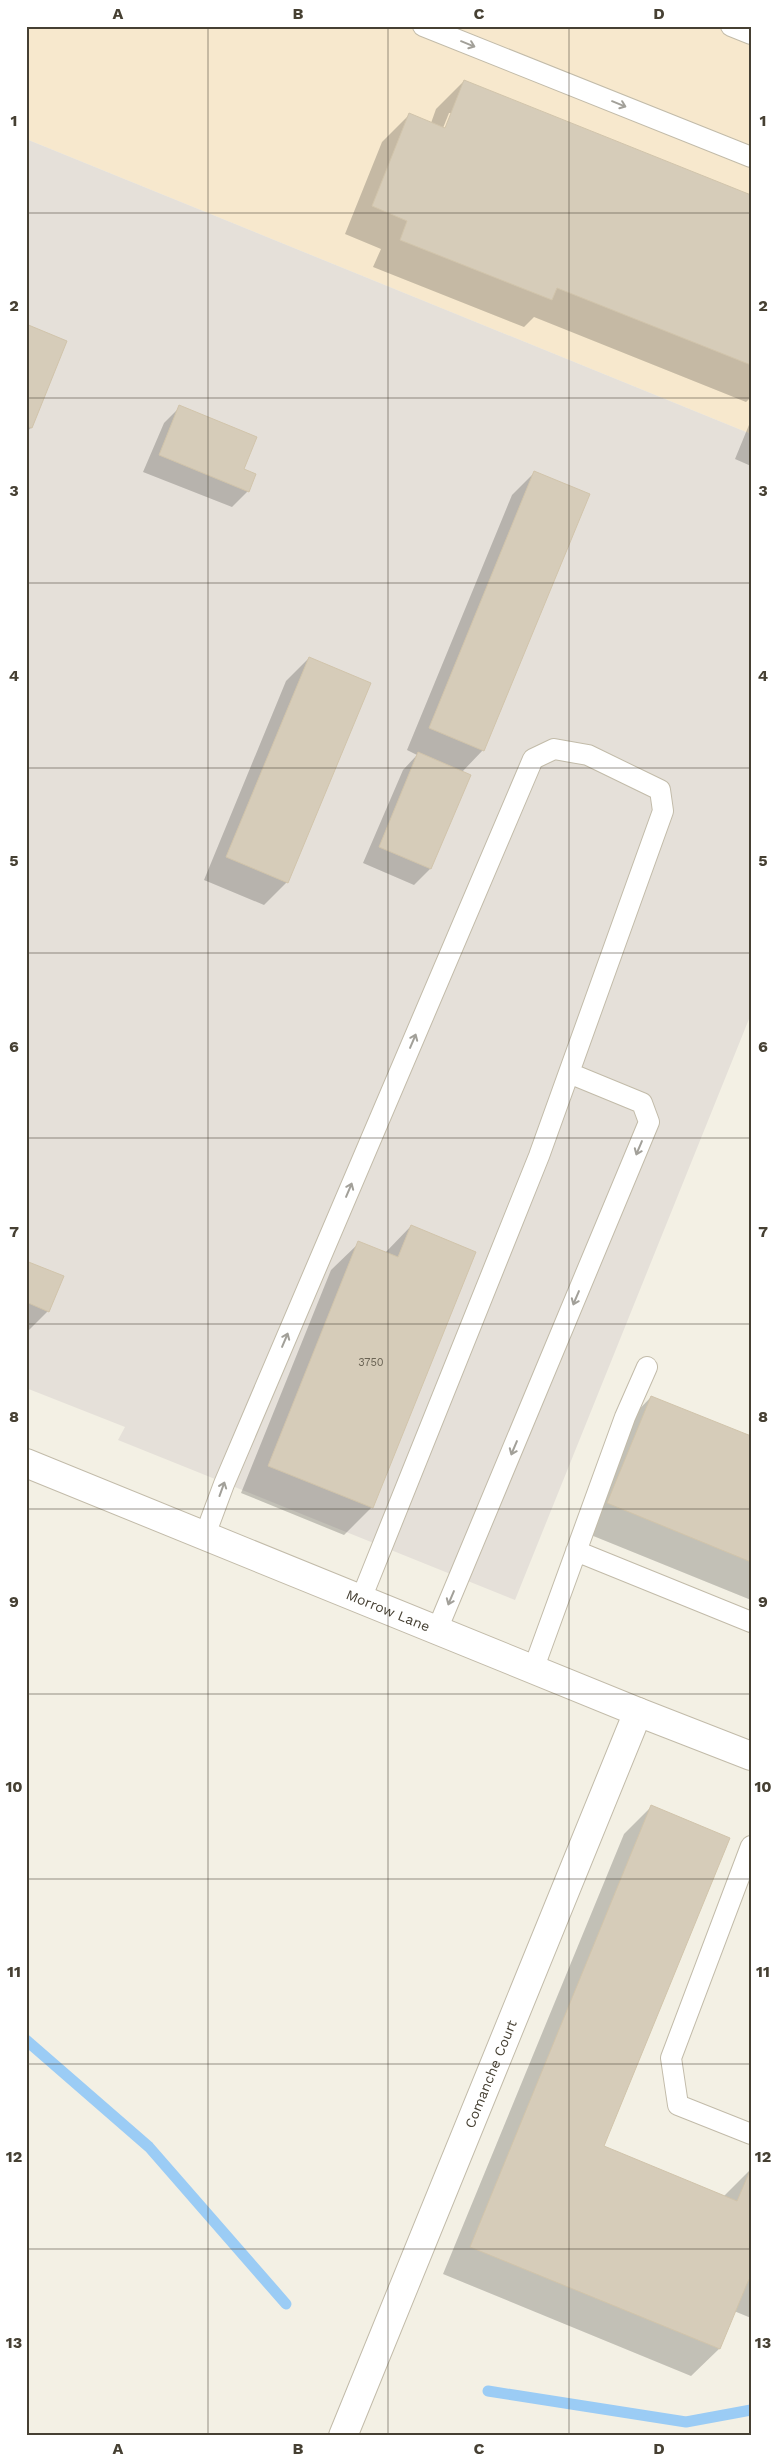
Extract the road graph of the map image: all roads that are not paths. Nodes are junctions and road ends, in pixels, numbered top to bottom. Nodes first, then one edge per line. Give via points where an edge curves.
1 (423, 26) edge
2 (731, 26) edge
3 (751, 34) edge
4 (751, 156) edge
5 (569, 1073) junction
6 (647, 1367) dead end
7 (26, 1463) edge
8 (205, 1535) junction
9 (576, 1551) junction
10 (361, 1599) junction
11 (751, 1622) edge
12 (437, 1630) junction
13 (533, 1670) junction
14 (638, 1712) junction
15 (751, 1756) edge
16 (751, 1846) edge
17 (751, 2134) edge
18 (343, 2436) edge

1 -> 4 lane
2 - 3 lane
8 -> 5 lane via 228,1474 533,759 554,749 588,755 660,790 663,811
5 - 10 lane via 539,1156
5 -> 12 lane via 642,1102 649,1122
6 - 9 lane via 625,1417
7 - 8 street, Morrow Lane
8 - 10 street, Morrow Lane
9 - 11 lane
9 - 13 lane
10 - 12 street, Morrow Lane
12 - 13 street, Morrow Lane
13 - 14 street, Morrow Lane
14 - 15 street, Morrow Lane
14 - 18 street, Comanche Court
16 - 17 lane via 671,2058 678,2105

